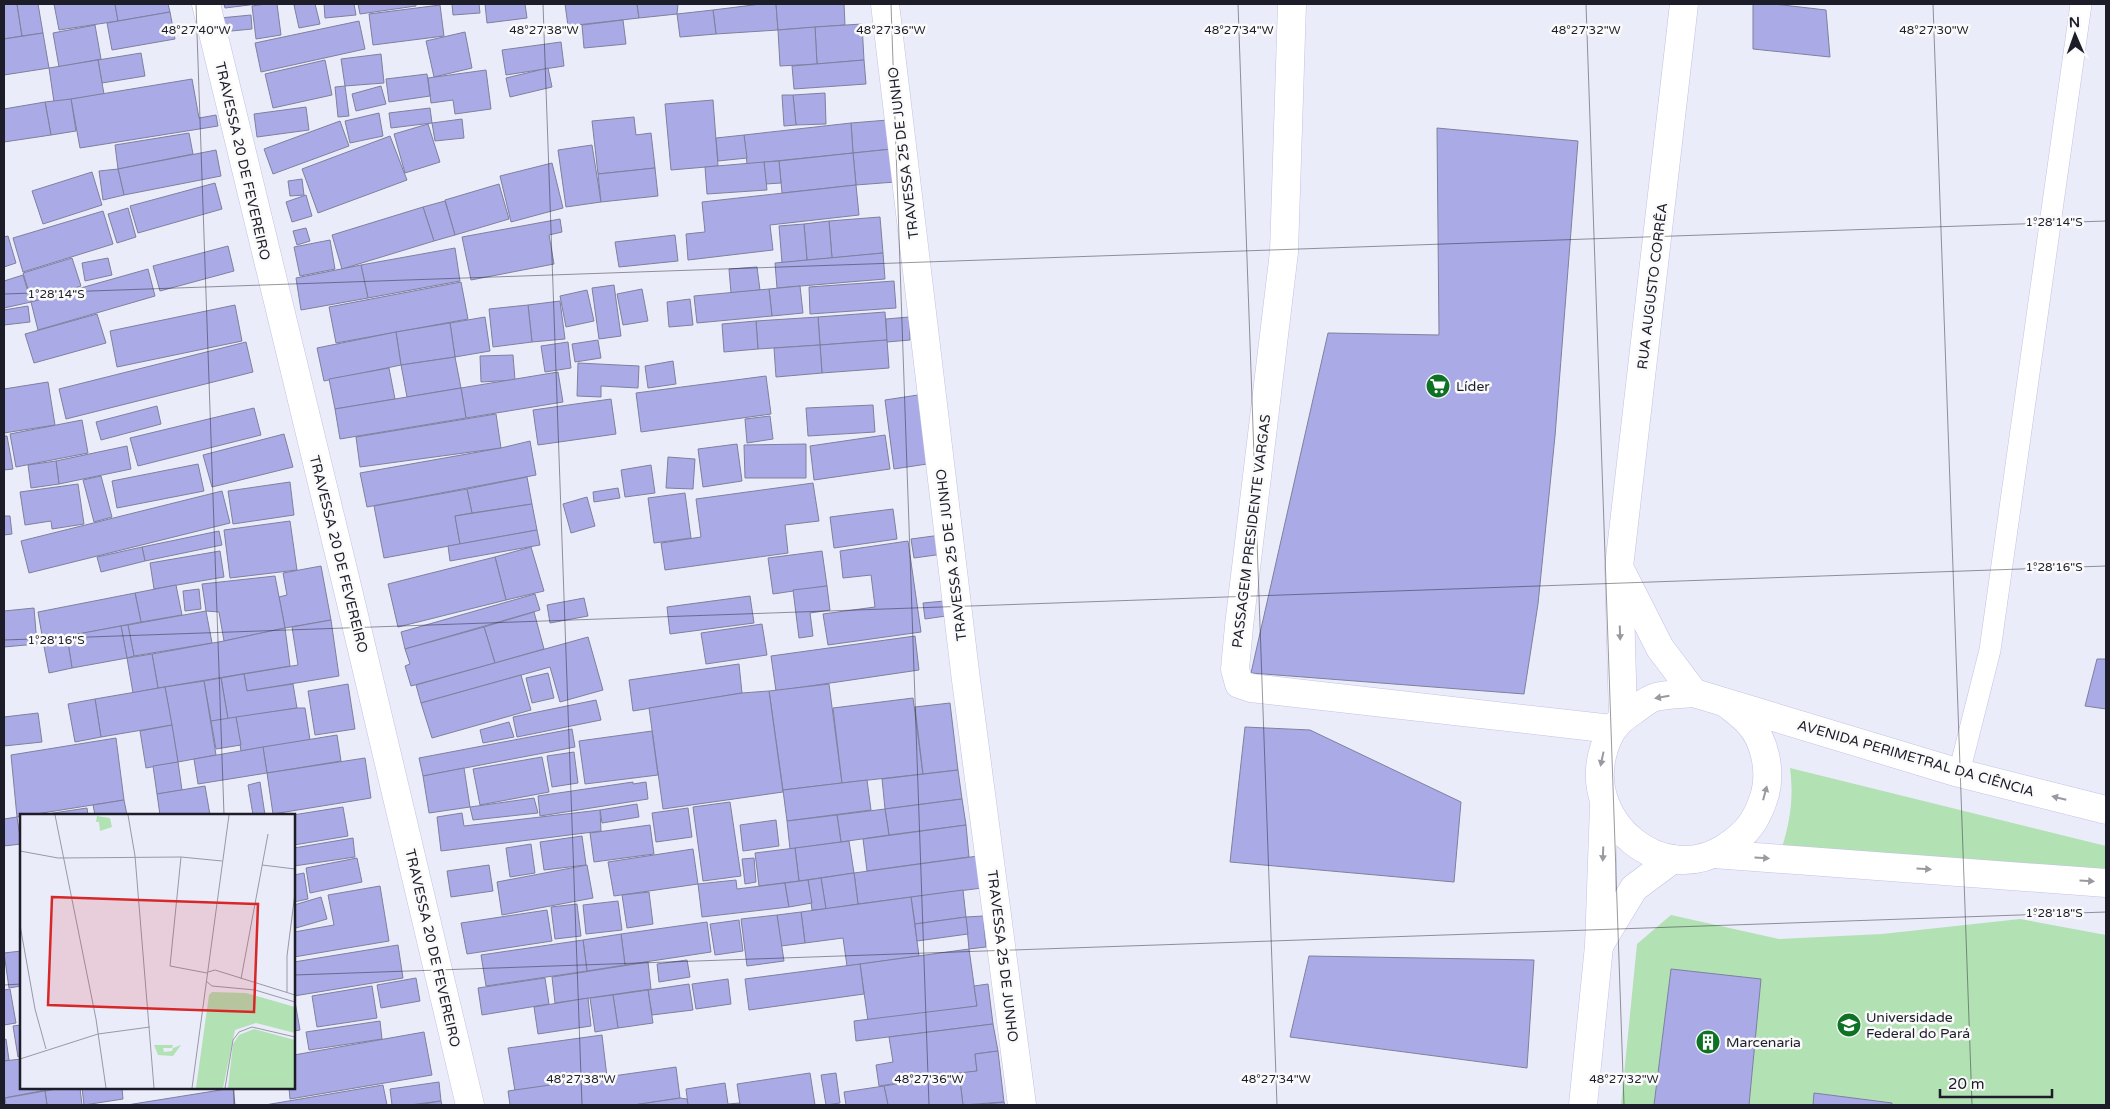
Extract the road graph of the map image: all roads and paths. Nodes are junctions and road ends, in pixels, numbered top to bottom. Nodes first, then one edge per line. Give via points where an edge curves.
1 (206, 4) edge
2 (885, 4) edge
3 (1292, 4) edge
4 (1684, 4) edge
5 (2081, 4) edge
6 (1619, 567) junction
7 (1694, 692) junction
8 (1726, 703) junction
9 (1617, 723) junction
10 (1959, 773) junction
11 (1604, 806) junction
12 (2106, 810) edge
13 (1714, 854) junction
14 (1673, 859) junction
15 (2106, 883) edge
16 (1599, 946) junction
17 (470, 1105) edge
18 (1022, 1105) edge
19 (1582, 1105) edge

1 - 17 street, TRAVESSA 20 DE FEVEREIRO
2 - 18 street, TRAVESSA 25 DE JUNHO via 966,680
3 - 9 street, PASSAGEM PRESIDENTE VARGAS via 1284,252 1238,626 1235,669 1239,684 1251,688
4 - 6 street, RUA AUGUSTO CORRÊA
5 - 10 lane via 1990,650
6 - 7 street via 1660,648
6 -> 9 street, RUA AUGUSTO CORRÊA
7 - 8 street
7 -> 9 street via 1655,697
8 - 10 street, AVENIDA PERIMETRAL DA CIÊNCIA
13 -> 8 street via 1741,838 1760,813 1768,783 1765,751 1750,724
9 -> 11 street via 1605,745 1600,765 1599,786
12 -> 10 street, AVENIDA PERIMETRAL DA CIÊNCIA
11 - 14 street via 1623,834 1651,853
11 -> 16 street
13 - 14 street
13 -> 15 street
14 - 16 street via 1634,888
16 - 19 street

